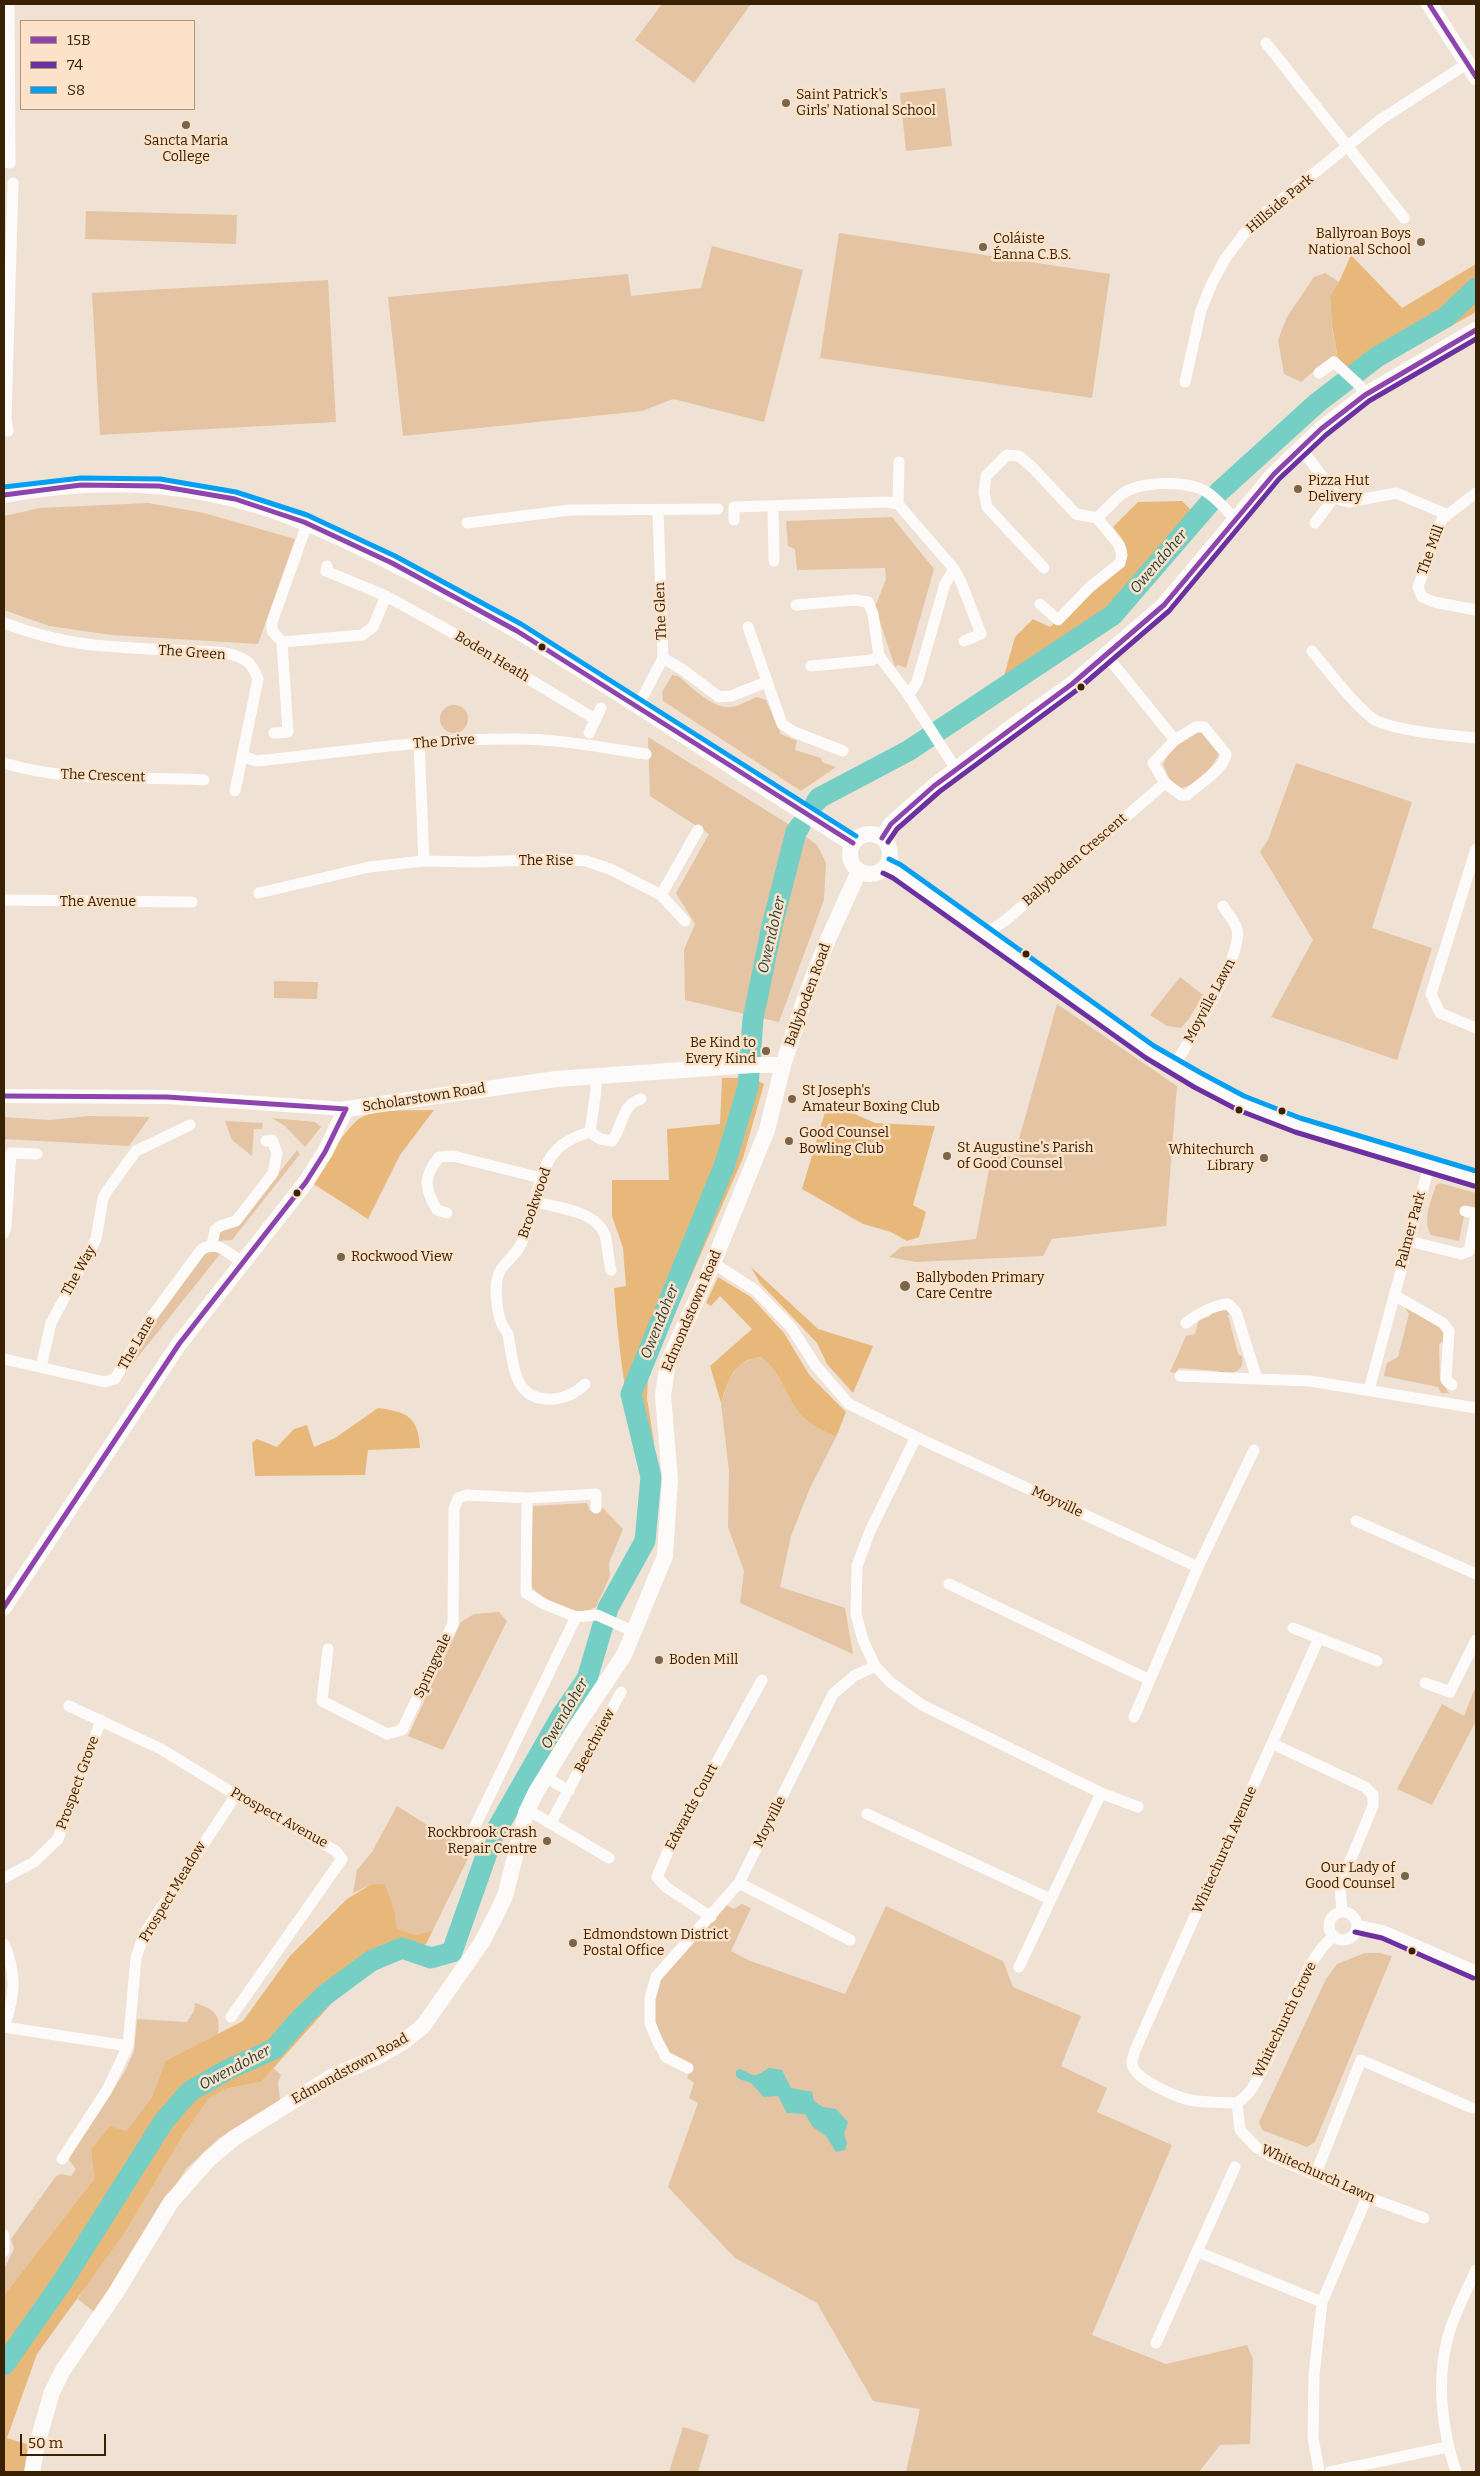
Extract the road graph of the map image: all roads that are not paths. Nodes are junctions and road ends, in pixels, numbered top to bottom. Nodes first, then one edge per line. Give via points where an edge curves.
1 (9, 4) edge
2 (1429, 4) edge
3 (1266, 43) dead end
4 (1472, 70) edge
5 (1346, 147) junction
6 (7, 162) edge
7 (14, 183) dead end
8 (1404, 218) dead end
9 (7, 290) edge
10 (1476, 330) edge
11 (1319, 372) dead end
12 (1186, 382) dead end
13 (1362, 390) junction
14 (8, 431) dead end
15 (1300, 447) junction
16 (899, 462) dead end
17 (1476, 492) edge
18 (1333, 494) junction
19 (4, 495) edge
20 (898, 504) junction
21 (773, 506) junction
22 (718, 509) dead end
23 (658, 510) junction
24 (1446, 514) junction
25 (1097, 518) junction
26 (734, 520) dead end
27 (1236, 520) junction
28 (467, 523) dead end
29 (1315, 523) dead end
30 (307, 524) junction
31 (774, 561) dead end
32 (327, 566) dead end
33 (1044, 568) dead end
34 (954, 570) junction
35 (386, 596) junction
36 (1040, 604) dead end
37 (796, 605) dead end
38 (1476, 610) edge
39 (4, 623) edge
40 (748, 627) dead end
41 (964, 641) dead end
42 (282, 642) junction
43 (1312, 651) dead end
44 (1106, 655) junction
45 (879, 656) junction
46 (663, 658) junction
47 (811, 666) dead end
48 (767, 682) junction
49 (907, 693) junction
50 (638, 706) junction
51 (601, 708) dead end
52 (595, 720) junction
53 (274, 732) dead end
54 (588, 733) dead end
55 (1476, 738) edge
56 (1175, 740) junction
57 (418, 744) junction
58 (843, 751) dead end
59 (646, 754) dead end
60 (243, 756) junction
61 (4, 763) edge
62 (956, 769) junction
63 (204, 780) dead end
64 (1164, 783) junction
65 (234, 791) dead end
66 (698, 830) dead end
67 (882, 838) junction
68 (853, 844) junction
69 (1476, 849) edge
70 (424, 861) junction
71 (886, 866) junction
72 (859, 870) junction
73 (259, 893) dead end
74 (661, 894) junction
75 (4, 900) edge
76 (192, 902) dead end
77 (1223, 906) dead end
78 (684, 921) dead end
79 (984, 935) junction
80 (1476, 1028) edge
81 (783, 1065) junction
82 (1174, 1067) junction
83 (596, 1077) junction
84 (4, 1096) edge
85 (641, 1099) dead end
86 (346, 1109) junction
87 (190, 1125) dead end
88 (590, 1132) junction
89 (266, 1141) dead end
90 (37, 1154) dead end
91 (1429, 1166) junction
92 (541, 1178) junction
93 (1476, 1179) edge
94 (536, 1202) junction
95 (447, 1214) dead end
96 (1472, 1214) edge
97 (4, 1233) edge
98 (1409, 1241) junction
99 (212, 1245) junction
100 (242, 1263) junction
101 (713, 1263) junction
102 (611, 1270) dead end
103 (1394, 1295) junction
104 (1186, 1323) dead end
105 (4, 1359) edge
106 (41, 1367) junction
107 (1180, 1376) dead end
108 (1257, 1379) junction
109 (585, 1384) dead end
110 (1452, 1385) dead end
111 (1369, 1390) junction
112 (1476, 1408) edge
113 (916, 1437) junction
114 (1254, 1450) dead end
115 (527, 1498) junction
116 (596, 1508) dead end
117 (1356, 1521) dead end
118 (1198, 1567) junction
119 (1476, 1574) edge
120 (949, 1584) dead end
121 (4, 1607) edge
122 (576, 1617) junction
123 (1293, 1628) dead end
124 (635, 1632) junction
125 (1319, 1638) junction
126 (1476, 1640) edge
127 (328, 1649) dead end
128 (1377, 1661) dead end
129 (875, 1666) junction
130 (762, 1680) dead end
131 (1150, 1680) junction
132 (1425, 1683) dead end
133 (620, 1692) dead end
134 (69, 1706) dead end
135 (1134, 1717) dead end
136 (102, 1720) junction
137 (1273, 1744) junction
138 (544, 1776) junction
139 (569, 1791) junction
140 (1101, 1792) junction
141 (236, 1795) junction
142 (1138, 1807) dead end
143 (528, 1810) junction
144 (867, 1814) dead end
145 (554, 1817) dead end
146 (480, 1840) dead end
147 (609, 1858) dead end
148 (4, 1878) edge
149 (739, 1884) junction
150 (1050, 1899) junction
151 (1342, 1912) junction
152 (711, 1917) junction
153 (1357, 1926) junction
154 (1334, 1936) junction
155 (850, 1940) dead end
156 (4, 1944) edge
157 (1019, 1967) dead end
158 (1476, 1971) edge
159 (231, 2018) dead end
160 (4, 2027) edge
161 (128, 2046) junction
162 (688, 2068) dead end
163 (1237, 2103) junction
164 (1472, 2108) dead end
165 (62, 2159) dead end
166 (1235, 2166) dead end
167 (1316, 2173) junction
168 (1367, 2197) junction
169 (1424, 2218) dead end
170 (1198, 2252) junction
171 (1476, 2270) edge
172 (1322, 2302) junction
173 (1156, 2343) dead end
174 (1447, 2447) junction
175 (32, 2472) edge
176 (1319, 2472) edge
177 (1330, 2472) edge
178 (1456, 2472) edge

1 - 6 street
2 - 4 main road
3 - 5 street
4 - 5 street, Hillside Park via 1380,120
5 - 8 street
5 - 12 street, Hillside Park via 1266,212 1225,259 1201,310
7 - 9 street
9 - 14 street
10 - 13 main road
11 - 13 street via 1334,362
13 - 15 main road
15 - 18 street
15 - 27 main road
16 - 20 street
17 - 24 street, The Mill
18 - 24 street via 1349,502 1396,493
18 - 29 street via 1330,504
19 - 30 main road via 46,487 95,484 170,487 262,507
20 - 21 street
20 - 34 street
21 - 26 street via 734,507
21 - 31 street
22 - 23 street
23 - 28 street via 570,510
23 - 46 street, The Glen
24 - 38 street, The Mill via 1418,587 1422,597 1434,602
25 - 27 street via 1122,494 1157,483 1204,491
25 - 33 street via 1076,514 1019,456 1007,455 995,465 986,476 984,492 987,507
25 - 36 street via 1119,545 1120,563 1090,587 1058,620
27 - 44 main road via 1164,605
30 - 42 street via 272,622 272,631
30 - 50 main road via 374,554 500,620
32 - 35 street, Boden Heath via 326,570
34 - 41 street via 981,634
34 - 49 street via 945,584 917,682
35 - 42 street via 373,628 362,635
35 - 52 street, Boden Heath
37 - 45 street via 854,600 868,602 873,614
39 - 60 street, The Green via 36,636 105,648 238,656 252,664 258,679
40 - 48 street
42 - 53 street via 288,732
43 - 55 street via 1347,695 1376,721 1419,731
44 - 56 street
44 - 62 main road via 1072,684
45 - 47 street via 872,660
45 - 49 street
46 - 48 street via 718,697 731,696
46 - 50 street, The Glen
48 - 58 street via 782,724
49 - 62 street
50 - 68 main road
51 - 52 street
52 - 54 street
56 - 64 street via 1153,763
56 - 64 street via 1196,727 1204,727 1226,758 1187,795 1181,795
57 - 59 street, The Drive via 519,739 572,742
57 - 60 street, The Drive via 256,761
57 - 70 street
60 - 65 street, The Green
61 - 63 street, The Crescent via 63,775
62 - 67 main road via 890,824
64 - 79 street, Ballyboden Crescent via 1006,920
66 - 74 street
67 - 68 main road via 868,834
67 - 71 main road via 890,851
68 - 72 main road via 851,860
69 - 80 street via 1431,994 1440,1013
70 - 73 street, The Rise via 369,867
70 - 74 street, The Rise via 562,859 586,862 610,869
71 - 72 main road via 874,874
71 - 79 main road
72 - 81 main road, Ballyboden Road via 826,944
74 - 78 street, The Rise
75 - 76 street, The Avenue
77 - 82 street, Moyville Lawn via 1237,928 1238,946
79 - 82 main road
81 - 83 main road, Scholarstown Road
81 - 101 main road, Edmondstown Road via 767,1130
82 - 91 main road via 1242,1103 1298,1126
83 - 86 main road, Scholarstown Road via 526,1082
83 - 88 street
84 - 86 street, Scholarstown Road via 167,1097
85 - 88 street via 626,1108 620,1129 612,1141 600,1139
86 - 100 main road via 306,1182
87 - 106 street, The Way via 136,1151 107,1191 96,1240 51,1323
88 - 92 street, Brookwood via 560,1146
89 - 99 street, The Lane via 272,1140 277,1153 273,1173 236,1221 215,1230
90 - 97 street via 10,1153
91 - 93 main road
91 - 98 street, Palmer Park
92 - 94 street, Brookwood
92 - 95 street via 453,1156 439,1157 428,1171 427,1181 437,1210
94 - 102 street via 595,1220 606,1238
94 - 109 street, Brookwood via 533,1217 518,1249 502,1268 497,1280 501,1322 508,1334 508,1346 520,1386 531,1396 545,1400 560,1398
96 - 98 street via 1469,1251 1461,1254
98 - 103 street, Palmer Park
99 - 100 street via 222,1248
99 - 106 street, The Lane via 201,1250 150,1319 115,1379 105,1382
100 - 121 main road via 180,1344
101 - 113 street, Moyville via 755,1290 779,1314 816,1366 849,1404
101 - 124 main road, Edmondstown Road via 672,1351 664,1377 670,1480 665,1556
103 - 110 street via 1443,1324 1449,1331 1446,1380
103 - 111 street, Palmer Park
104 - 108 street via 1197,1314 1228,1304 1236,1312
105 - 106 street, The Lane
107 - 108 street
108 - 111 street
111 - 112 street
113 - 118 street, Moyville
113 - 129 street via 857,1566 856,1614
114 - 118 street
115 - 116 street, Springvale via 596,1494
115 - 122 street via 526,1593
115 - 127 street, Springvale via 467,1495 458,1498 454,1509 453,1624 402,1730 387,1734 322,1701
117 - 119 street
118 - 131 street
120 - 131 street
122 - 124 street via 597,1615
122 - 146 street via 473,1830
123 - 125 street
124 - 138 main road, Edmondstown Road via 624,1656
125 - 128 street
125 - 137 street, Whitechurch Avenue
126 - 132 street via 1450,1692
129 - 140 street via 890,1682 922,1704
129 - 149 street, Moyville via 854,1676 833,1694
130 - 152 street, Edwards Court via 668,1851 657,1877 666,1887
131 - 135 street
133 - 139 street, Beechview
134 - 136 street, Prospect Avenue
136 - 141 street, Prospect Avenue via 161,1749
136 - 148 street, Prospect Grove via 58,1839 34,1862
137 - 151 street via 1365,1787 1372,1795 1373,1806 1340,1885
137 - 163 street, Whitechurch Avenue via 1132,2063 1136,2072 1146,2080 1171,2094 1192,2100
138 - 139 street
138 - 143 main road, Edmondstown Road
139 - 145 street, Beechview
140 - 142 street
140 - 150 street
141 - 159 street, Prospect Avenue via 336,1850 342,1859
141 - 161 street, Prospect Meadow via 144,1934 136,1958
143 - 147 street
143 - 175 main road, Edmondstown Road via 505,1896 496,1915 482,1942 423,2026 403,2042 333,2076 234,2138 171,2202 115,2294 63,2370 52,2392
144 - 150 street
149 - 152 street, Moyville
149 - 155 street
150 - 157 street
151 - 153 street via 1351,1914
151 - 154 street via 1330,1919 1329,1928
152 - 162 street, Moyville via 656,1977 650,1999 650,2023 661,2049 666,2057
153 - 154 street via 1347,1939
153 - 158 street via 1384,1931
154 - 163 street, Whitechurch Grove via 1325,1943 1304,1978 1271,2053 1248,2095
156 - 160 street via 12,1964 14,1984
160 - 161 street
161 - 165 street, Prospect Meadow via 107,2090
163 - 167 street, Whitechurch Lawn via 1240,2130 1256,2147
164 - 167 street via 1361,2060
166 - 170 street
167 - 168 street, Whitechurch Lawn
168 - 169 street, Whitechurch Lawn
168 - 172 street
170 - 172 street
170 - 173 street
171 - 174 street via 1448,2337 1442,2369
172 - 176 street via 1314,2376 1314,2437
174 - 177 street
174 - 178 street

